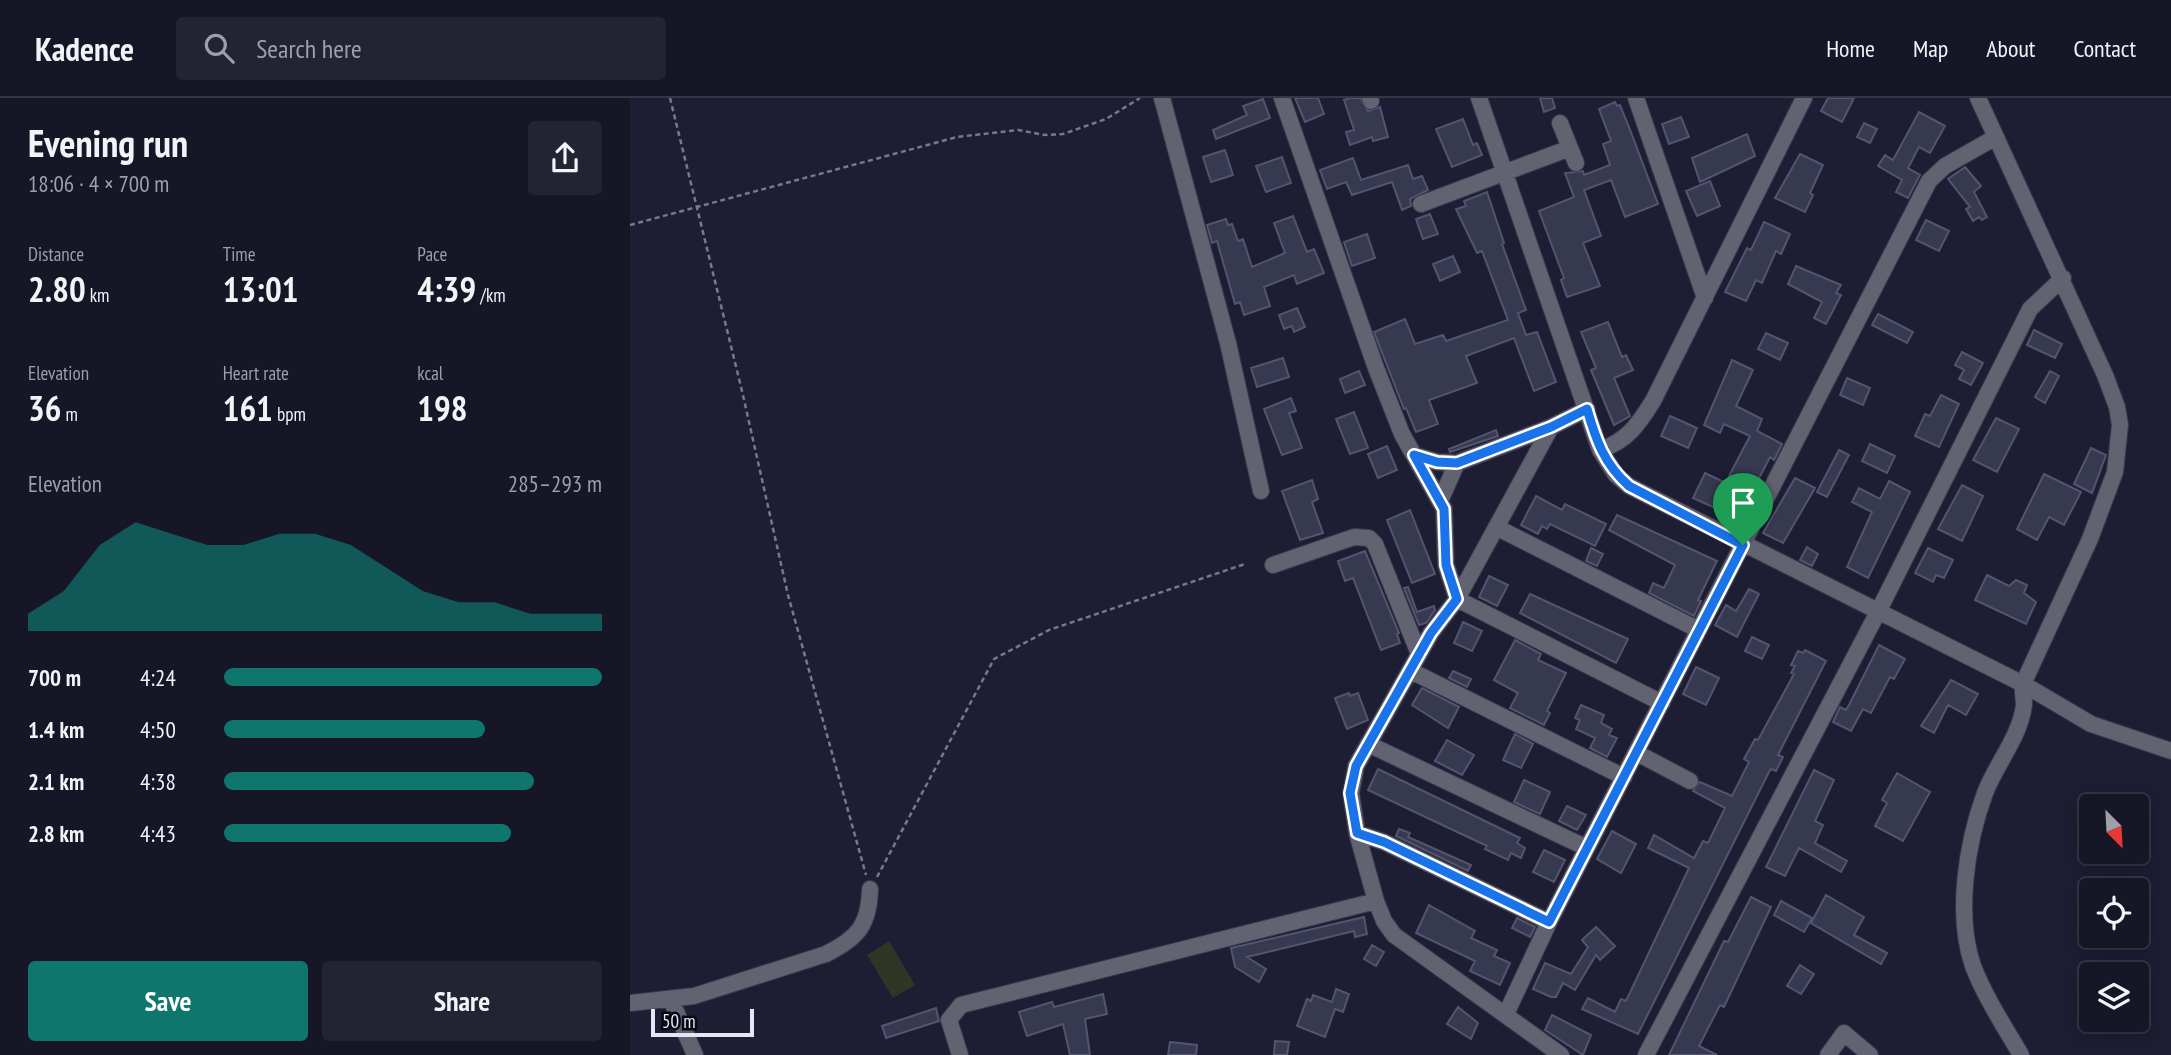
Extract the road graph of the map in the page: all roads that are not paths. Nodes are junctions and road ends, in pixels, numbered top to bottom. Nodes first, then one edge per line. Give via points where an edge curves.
1 (1162, 98) edge
2 (1282, 98) edge
3 (1479, 98) edge
4 (1636, 98) edge
5 (1804, 98) edge
6 (1978, 98) edge
7 (1560, 123) dead end
8 (1996, 137) junction
9 (1506, 172) junction
10 (1421, 204) dead end
11 (2063, 278) junction
12 (1705, 298) junction
13 (1587, 409) junction
14 (1551, 427) junction
15 (1600, 450) junction
16 (1414, 455) junction
17 (1457, 463) junction
18 (1261, 491) dead end
19 (1440, 501) junction
20 (1496, 527) junction
21 (1743, 545) junction
22 (1273, 565) dead end
23 (1457, 599) junction
24 (1878, 612) junction
25 (1699, 629) junction
26 (1419, 654) junction
27 (1411, 671) junction
28 (2023, 684) junction
29 (1661, 703) junction
30 (1368, 744) junction
31 (2171, 751) edge
32 (1637, 753) junction
33 (1624, 777) junction
34 (1690, 781) dead end
35 (1357, 833) junction
36 (1587, 848) junction
37 (870, 889) road end
38 (1376, 901) junction
39 (1549, 922) junction
40 (671, 1000) junction
41 (630, 1003) edge
42 (1506, 1014) junction
43 (695, 1055) edge
44 (960, 1055) edge
45 (1561, 1055) edge
46 (1646, 1055) edge
47 (1828, 1055) edge
48 (1870, 1055) edge
49 (2021, 1055) edge

1 - 18 street via 1228,343
2 - 16 street via 1357,321
3 - 9 street
4 - 12 street
5 - 12 street
6 - 8 street
7 - 9 street via 1573,155
8 - 11 street
8 - 21 street via 1945,166 1929,181
9 - 10 street
9 - 13 street
11 - 24 street via 2030,309
11 - 28 street via 2117,407 2119,451 2090,540
12 - 15 street via 1633,432
13 - 14 street
13 - 15 street
14 - 17 street
14 - 20 street
15 - 21 street via 1629,486
16 - 17 street
16 - 19 street
17 - 19 street
19 - 23 street via 1446,523 1446,565
20 - 23 street
20 - 25 street
21 - 24 street
21 - 25 street
22 - 26 street via 1354,537 1369,538
23 - 26 street
23 - 29 street
24 - 28 street
24 - 46 street
25 - 29 street
26 - 27 street
27 - 30 street
27 - 33 street
28 - 31 street via 2091,724
28 - 49 street via 2019,725 1986,791 1968,845 1966,885 1972,963
29 - 32 street
30 - 35 street via 1356,766 1350,793
30 - 36 street
32 - 33 street
32 - 34 street
33 - 36 street
35 - 38 street
35 - 39 street
36 - 39 street
37 - 40 street via 865,923 843,946
38 - 42 street via 1394,934
38 - 44 street via 961,1005 949,1020
39 - 42 street
40 - 41 street
40 - 43 street
42 - 45 street
47 - 48 street via 1844,1033

